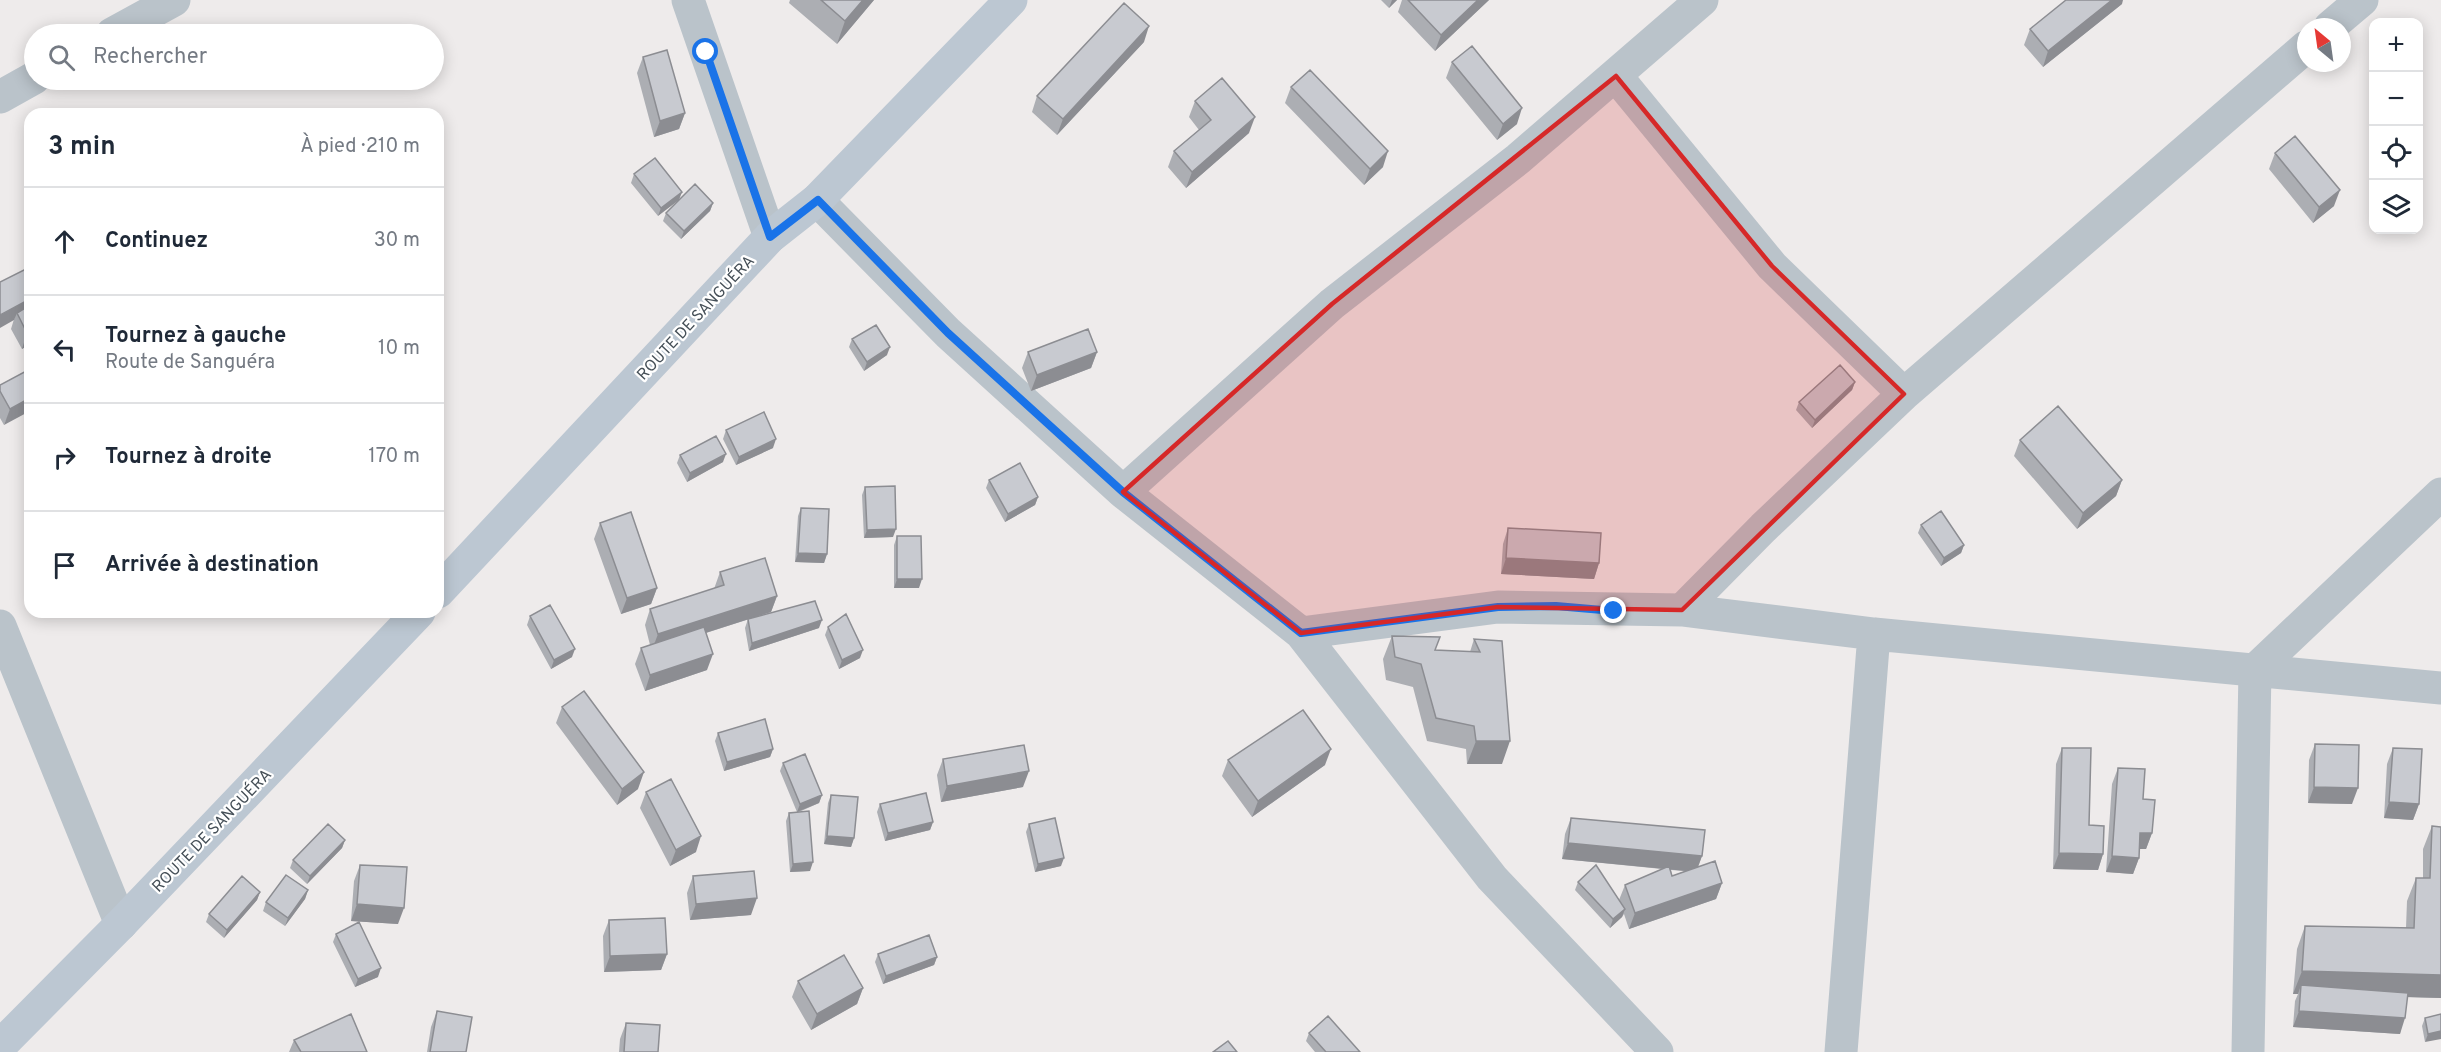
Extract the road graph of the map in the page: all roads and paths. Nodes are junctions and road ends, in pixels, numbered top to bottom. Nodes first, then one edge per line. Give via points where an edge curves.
1 (174, 0) edge
2 (688, 0) edge
3 (1011, 0) edge
4 (1702, 0) edge
5 (2362, 0) edge
6 (2341, 18) edge
7 (130, 24) edge
8 (2297, 55) edge
9 (1616, 76) junction
10 (24, 84) edge
11 (0, 97) edge
12 (818, 200) junction
13 (770, 237) junction
14 (1904, 394) junction
15 (1123, 492) junction
16 (2441, 494) edge
17 (444, 586) edge
18 (1682, 610) junction
19 (413, 618) edge
20 (0, 626) edge
21 (1301, 633) junction
22 (1874, 634) junction
23 (2255, 670) junction
24 (2441, 688) edge
25 (121, 924) junction
26 (0, 1046) edge
27 (1657, 1052) edge
28 (1841, 1052) edge
29 (2248, 1052) edge

1 - 7 street
2 - 13 street
3 - 12 street, ROUTE DE SANGUÉRA
4 - 9 street
5 - 6 street
8 - 14 street
9 - 14 street via 1772,266
9 - 15 street via 1518,159 1332,304
10 - 11 street
12 - 13 street, ROUTE DE SANGUÉRA
12 - 15 street via 948,333
13 - 17 street, ROUTE DE SANGUÉRA
14 - 18 street
15 - 21 street
16 - 23 street
18 - 21 street via 1498,607
18 - 22 street
19 - 25 street, ROUTE DE SANGUÉRA
20 - 25 street
21 - 27 street via 1492,878
22 - 23 street
22 - 28 street
23 - 24 street
23 - 29 street
25 - 26 street, ROUTE DE SANGUÉRA

